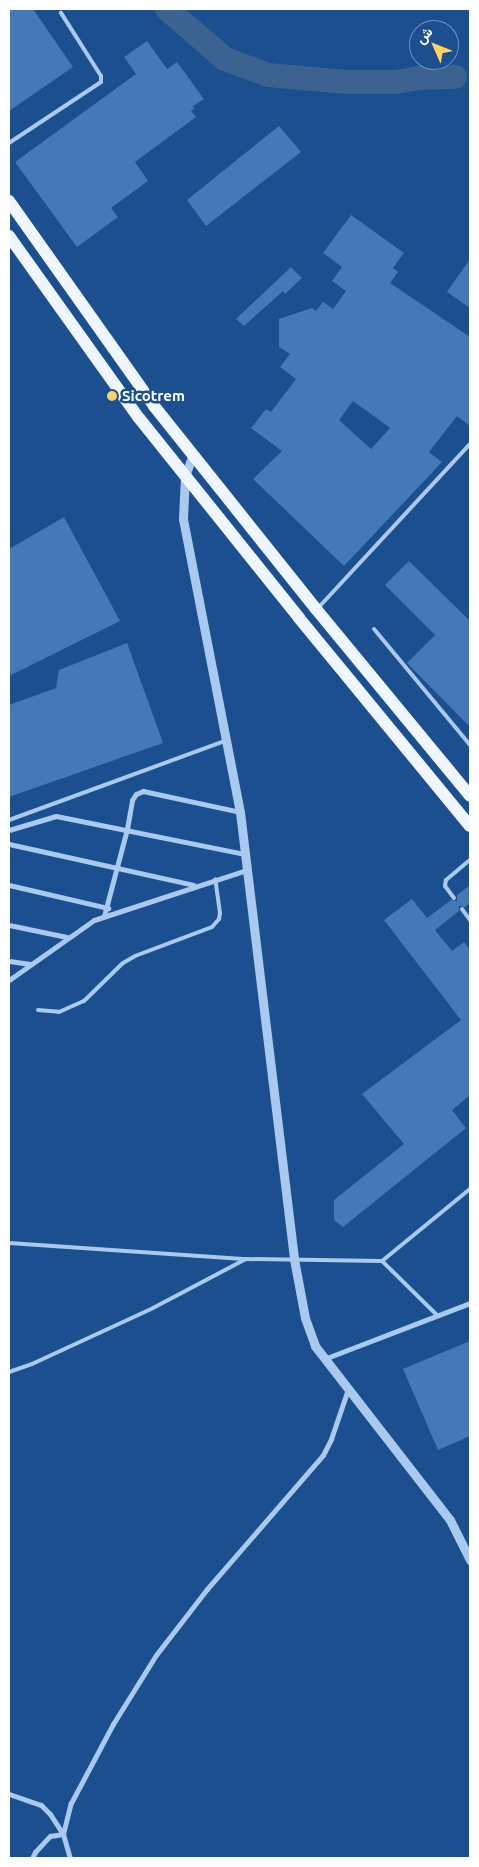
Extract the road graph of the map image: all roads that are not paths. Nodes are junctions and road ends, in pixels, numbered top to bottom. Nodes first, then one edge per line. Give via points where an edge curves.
1 (61, 14) dead end
2 (9, 143) edge
3 (9, 201) edge
4 (9, 236) edge
5 (470, 444) edge
6 (193, 454) junction
7 (185, 476) junction
8 (316, 609) junction
9 (374, 629) dead end
10 (227, 740) junction
11 (470, 745) edge
12 (468, 790) edge
13 (240, 812) junction
14 (9, 820) edge
15 (470, 826) edge
16 (127, 829) junction
17 (9, 830) edge
18 (9, 844) edge
19 (246, 854) junction
20 (470, 860) edge
21 (117, 868) junction
22 (248, 870) junction
23 (215, 879) junction
24 (9, 885) edge
25 (195, 885) junction
26 (454, 898) dead end
27 (108, 908) junction
28 (462, 909) dead end
29 (104, 916) junction
30 (470, 920) edge
31 (9, 924) edge
32 (67, 937) junction
33 (9, 961) edge
34 (31, 964) junction
35 (9, 980) edge
36 (38, 1010) dead end
37 (470, 1189) edge
38 (9, 1243) edge
39 (246, 1259) junction
40 (294, 1260) junction
41 (382, 1261) junction
42 (470, 1303) edge
43 (437, 1314) junction
44 (324, 1360) junction
45 (9, 1372) edge
46 (348, 1389) junction
47 (470, 1560) edge
48 (9, 1794) edge
49 (63, 1834) junction
50 (32, 1858) edge
51 (70, 1858) edge

1 - 2 lane via 101,76 101,82
3 - 6 main road via 154,406
4 - 7 main road via 139,418
5 - 8 lane
6 - 7 street
6 - 8 main road
7 - 10 street via 183,519
7 - 15 main road
8 - 12 main road
9 - 11 lane
10 - 13 street
10 - 14 lane
13 - 16 street via 143,791 132,800
13 - 19 street
16 - 17 street via 56,816
16 - 19 street
16 - 21 street
18 - 21 street
19 - 22 street
20 - 26 lane via 446,880 445,886
21 - 25 street
21 - 27 street
22 - 23 street
22 - 40 street
23 - 25 street
23 - 36 lane via 220,913 212,928 135,956 123,963 84,1001 59,1012
24 - 27 street
25 - 29 street
27 - 29 street
28 - 30 lane
29 - 32 street
31 - 32 street
32 - 34 street
33 - 34 street
34 - 35 street
37 - 41 lane
38 - 39 lane
39 - 40 lane
39 - 45 lane via 153,1308
40 - 41 lane
40 - 44 street via 305,1318
41 - 43 lane
42 - 43 street
43 - 44 street
44 - 46 street
46 - 47 street via 450,1520
46 - 49 street via 323,1456 207,1589 156,1655 113,1724 71,1803
48 - 49 street via 41,1805
49 - 50 street via 46,1840
49 - 51 street

